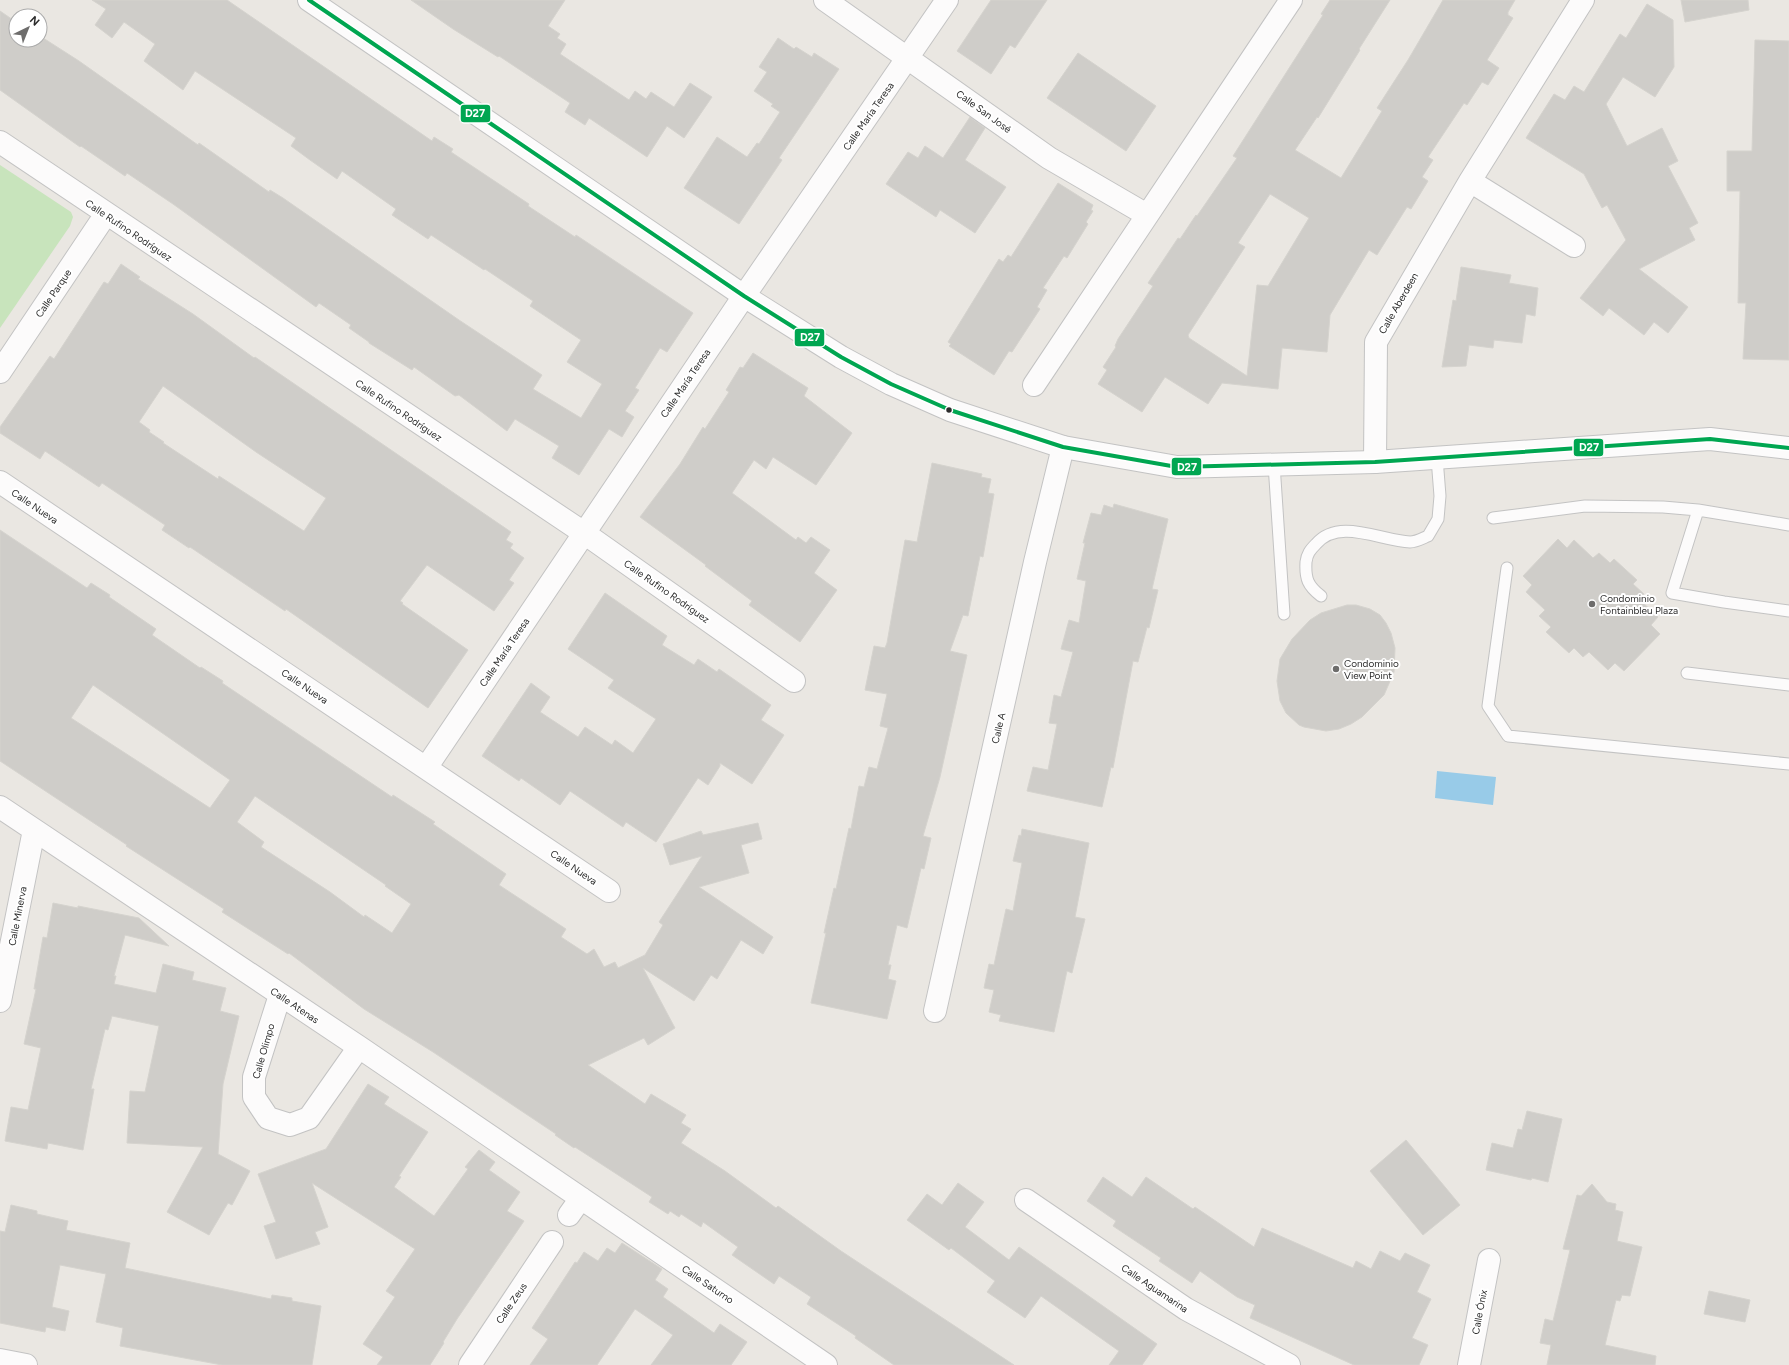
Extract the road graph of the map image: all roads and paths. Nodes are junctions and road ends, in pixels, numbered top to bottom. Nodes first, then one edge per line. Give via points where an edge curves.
1 (310, 0) edge
2 (826, 0) edge
3 (947, 0) edge
4 (1290, 0) edge
5 (1583, 0) edge
6 (909, 58) junction
7 (0, 142) edge
8 (1470, 181) junction
9 (106, 214) junction
10 (1147, 215) junction
11 (1574, 246) dead end
12 (744, 296) junction
13 (0, 372) edge
14 (1034, 385) dead end
15 (1063, 446) junction
16 (1789, 448) edge
17 (1437, 458) junction
18 (1375, 462) junction
19 (1274, 464) junction
20 (0, 482) edge
21 (1698, 510) junction
22 (1494, 518) dead end
23 (1789, 525) edge
24 (584, 533) junction
25 (1507, 568) dead end
26 (1321, 596) dead end
27 (1789, 611) edge
28 (1284, 614) dead end
29 (1687, 672) dead end
30 (794, 681) dead end
31 (1789, 685) edge
32 (1789, 764) edge
33 (426, 768) junction
34 (0, 807) edge
35 (34, 830) junction
36 (609, 891) dead end
37 (280, 995) junction
38 (0, 1001) edge
39 (935, 1011) dead end
40 (358, 1047) junction
41 (1026, 1200) dead end
42 (580, 1205) joint
43 (552, 1242) dead end
44 (1489, 1260) dead end
45 (800, 1358) edge
46 (0, 1360) edge
47 (26, 1365) edge
48 (470, 1365) edge
49 (826, 1365) edge
50 (1289, 1365) edge
51 (1469, 1365) edge

1 - 12 street
2 - 6 street, Calle San José
3 - 6 street, Calle María Teresa
4 - 10 street
5 - 8 street, Calle Aberdeen
6 - 10 street, Calle San José via 1049,158
6 - 12 street, Calle María Teresa
7 - 9 street, Calle Rufino Rodríguez
8 - 11 street
8 - 18 street, Calle Aberdeen via 1376,342
9 - 13 street, Calle Parque
9 - 24 street, Calle Rufino Rodríguez
10 - 14 street
12 - 15 street via 841,357 891,384 950,410
12 - 24 street, Calle María Teresa
15 - 19 street via 1177,467
15 - 39 street, Calle A
16 - 17 street via 1710,439
17 - 18 street
17 - 26 lane via 1440,496 1438,519 1428,536 1411,542 1337,531 1320,538 1307,554 1305,573 1310,587
18 - 19 street
19 - 28 lane
20 - 33 street, Calle Nueva
21 - 22 lane via 1585,506
21 - 23 lane
21 - 27 lane via 1672,593
24 - 30 street, Calle Rufino Rodríguez
24 - 33 street, Calle María Teresa
25 - 32 lane via 1488,706 1508,736
29 - 31 lane
33 - 36 street, Calle Nueva
34 - 35 street, Calle Atenas
35 - 37 street, Calle Atenas
35 - 38 street, Calle Minerva
37 - 40 street, Calle Atenas
37 - 40 street, Calle Olimpo via 254,1077 254,1097 268,1118 290,1125 309,1118
40 - 42 street, Calle Atenas
41 - 50 street, Calle Aguamarina via 1186,1309
42 - 45 street, Calle Saturno
43 - 48 street, Calle Zeus
44 - 51 street, Calle Ónix
45 - 49 street, Calle Saturno
46 - 47 street

